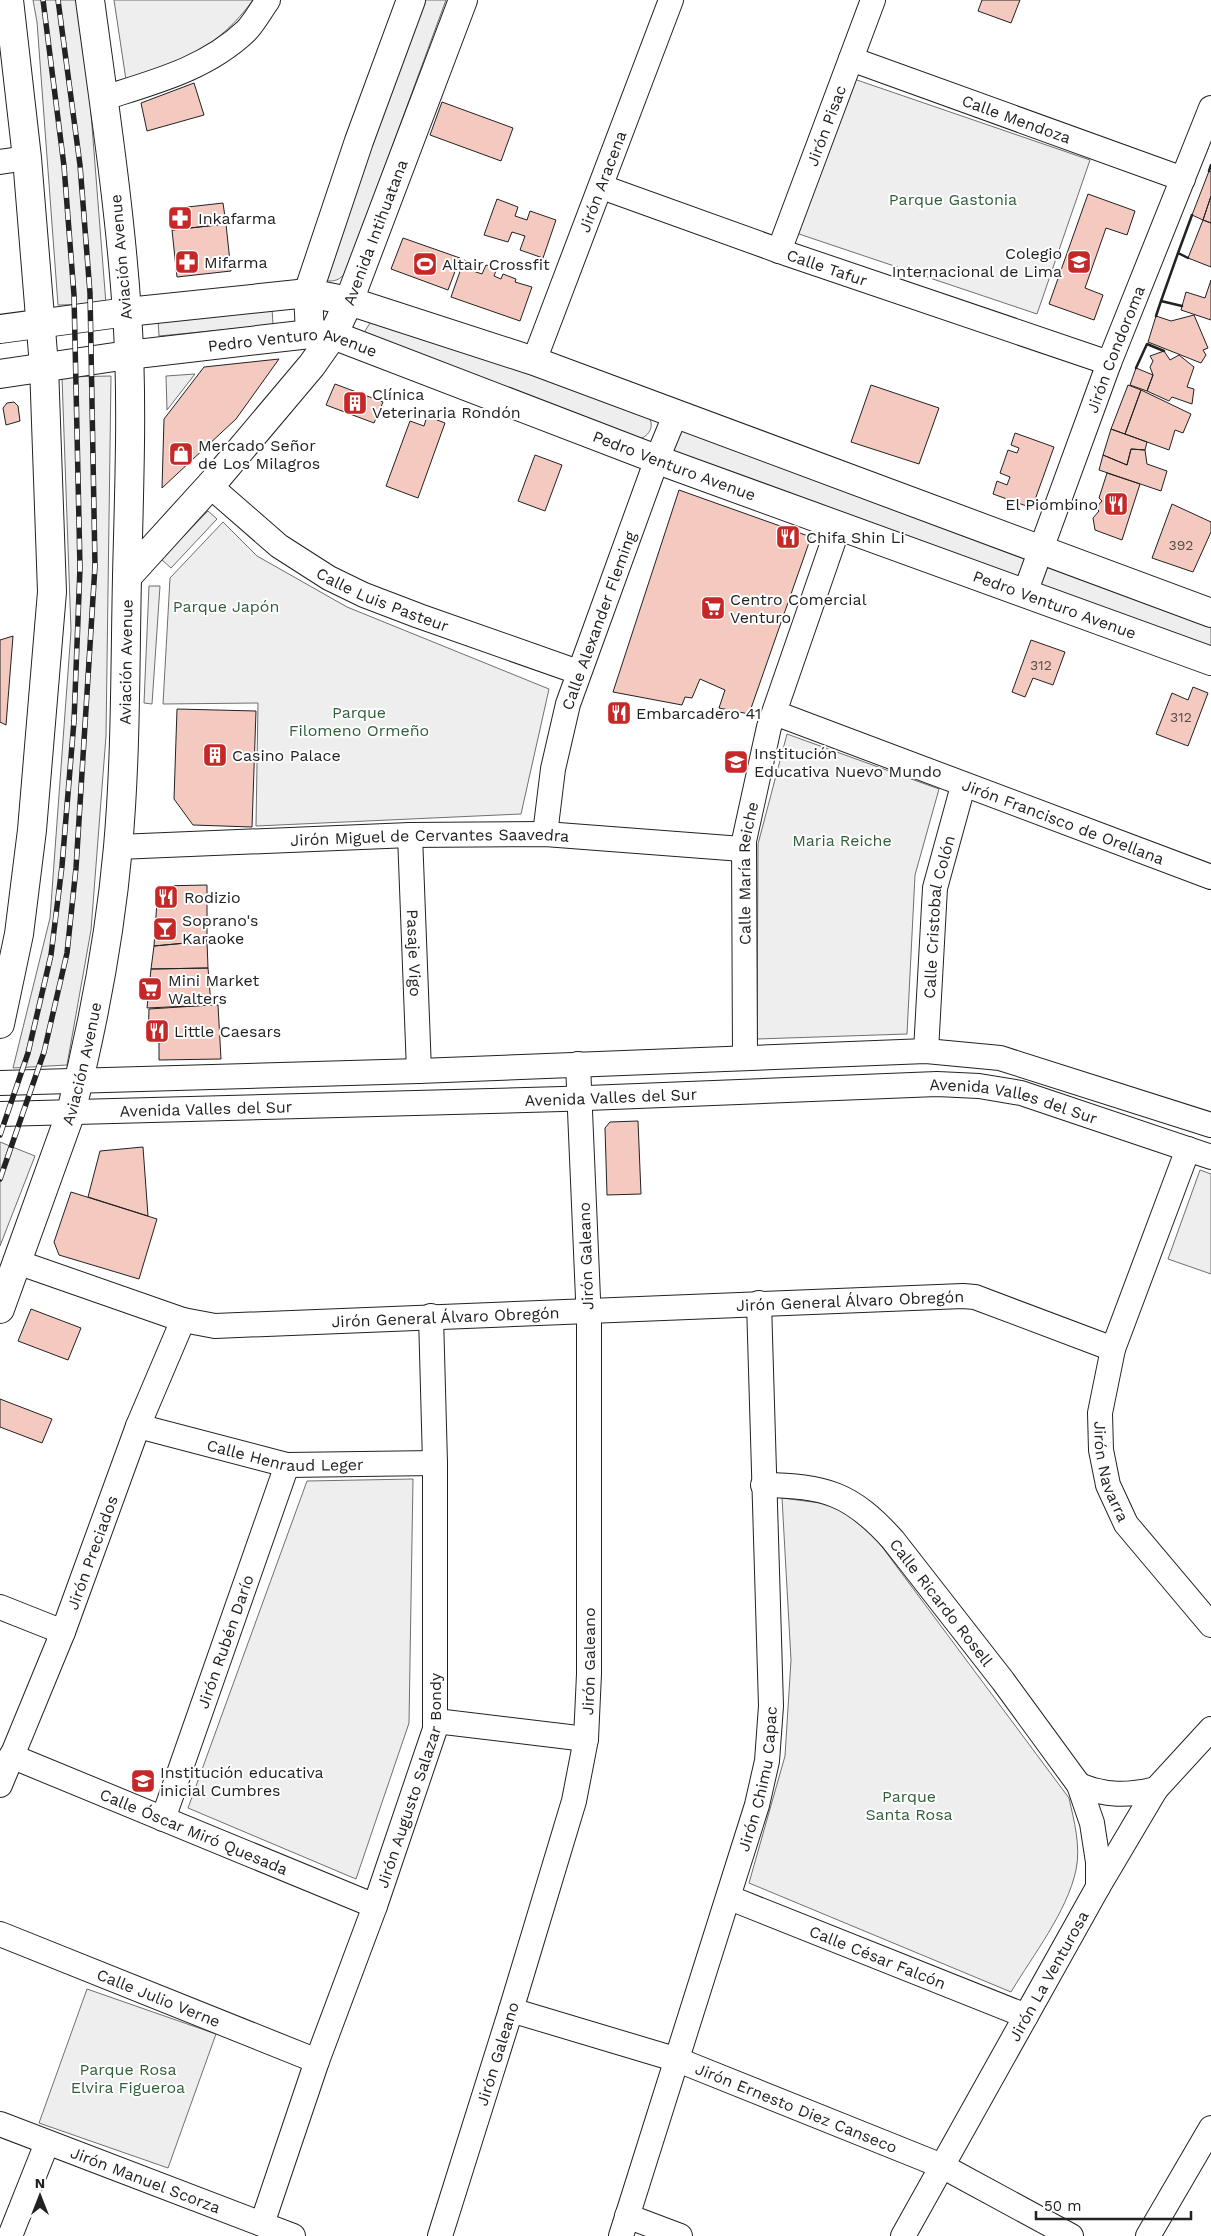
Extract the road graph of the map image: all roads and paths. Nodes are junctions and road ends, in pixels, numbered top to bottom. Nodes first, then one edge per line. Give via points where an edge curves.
1 (9, 0) edge
2 (90, 0) edge
3 (268, 0) edge
4 (411, 0) edge
5 (462, 0) edge
6 (671, 0) edge
7 (873, 0) edge
8 (851, 59) junction
9 (104, 98) junction
10 (1211, 108) edge
11 (27, 158) junction
12 (0, 162) edge
13 (1183, 179) junction
14 (602, 187) junction
15 (779, 251) junction
16 (308, 294) junction
17 (349, 301) junction
18 (127, 312) junction
19 (41, 325) junction
20 (0, 329) edge
21 (322, 335) junction
22 (128, 355) junction
23 (534, 361) junction
24 (1109, 363) junction
25 (44, 366) junction
26 (0, 374) edge
27 (676, 413) junction
28 (657, 459) junction
29 (209, 485) junction
30 (839, 525) junction
31 (1040, 549) junction
32 (127, 577) junction
33 (1025, 593) junction
34 (1209, 606) edge
35 (1211, 661) edge
36 (578, 672) junction
37 (775, 713) junction
38 (963, 786) junction
39 (545, 834) junction
40 (410, 835) junction
41 (118, 847) junction
42 (742, 849) junction
43 (1211, 877) edge
44 (0, 1024) edge
45 (926, 1051) junction
46 (745, 1057) junction
47 (578, 1064) junction
48 (419, 1071) junction
49 (79, 1080) junction
50 (0, 1083) edge
51 (580, 1098) junction
52 (71, 1112) junction
53 (0, 1114) edge
54 (1211, 1125) edge
55 (1188, 1149) junction
56 (1211, 1158) edge
57 (17, 1262) junction
58 (759, 1303) junction
59 (0, 1309) edge
60 (588, 1310) junction
61 (431, 1316) junction
62 (182, 1320) junction
63 (1113, 1349) junction
64 (138, 1426) junction
65 (435, 1463) junction
66 (287, 1465) junction
67 (763, 1485) junction
68 (0, 1607) edge
69 (1211, 1625) edge
70 (62, 1632) junction
71 (436, 1720) junction
72 (1211, 1729) edge
73 (586, 1739) junction
74 (11, 1756) junction
75 (0, 1785) edge
76 (1078, 1785) junction
77 (1156, 1789) junction
78 (163, 1819) junction
79 (1098, 1887) junction
80 (730, 1898) junction
81 (375, 1906) junction
82 (0, 1934) edge
83 (511, 2010) junction
84 (1026, 2016) junction
85 (678, 2060) junction
86 (317, 2061) junction
87 (0, 2124) edge
88 (1211, 2128) edge
89 (47, 2143) junction
90 (942, 2166) junction
91 (262, 2224) junction
92 (624, 2226) edge
93 (10, 2236) edge
94 (293, 2236) edge
95 (440, 2236) edge
96 (680, 2236) edge
97 (903, 2236) edge
98 (1071, 2236) edge
99 (1148, 2236) edge

1 - 11 main road
2 - 9 main road, Aviación Avenue
3 - 9 street via 247,30 218,54 183,73
4 - 16 main road
5 - 17 main road, Avenida Intihuatana
6 - 14 street, Jirón Aracena
7 - 8 street, Jirón Pisac
8 - 13 street, Calle Mendoza
8 - 15 street, Jirón Pisac
9 - 18 main road, Aviación Avenue
10 - 13 street, Jirón Condoroma
11 - 12 street
11 - 19 main road
13 - 24 street, Jirón Condoroma
14 - 15 street, Calle Tafur
14 - 23 street, Jirón Aracena
15 - 24 street, Calle Tafur
16 - 17 main road
16 - 18 main road
16 - 21 main road
17 - 21 main road, Avenida Intihuatana
17 - 23 main road
18 - 19 main road
18 - 22 main road, Aviación Avenue
19 - 20 main road
19 - 25 main road
21 - 22 main road, Pedro Venturo Avenue
21 - 28 main road, Pedro Venturo Avenue
21 - 29 main road, Avenida Intihuatana via 312,365
22 - 25 main road, Pedro Venturo Avenue
22 - 32 main road, Aviación Avenue
23 - 27 main road
24 - 31 street, Jirón Condoroma
25 - 26 main road, Pedro Venturo Avenue
25 - 44 main road via 51,603 19,934
27 - 28 street, Calle Alexander Fleming
27 - 31 main road
28 - 30 main road, Pedro Venturo Avenue
28 - 36 street, Calle Alexander Fleming
29 - 32 main road, Avenida Intihuatana
29 - 36 street, Calle Luis Pasteur via 279,546 329,578 419,616
30 - 33 main road, Pedro Venturo Avenue
30 - 37 street, Calle María Reiche
31 - 33 street, Jirón Condoroma
31 - 34 main road
32 - 41 main road, Aviación Avenue via 126,687
33 - 35 main road, Pedro Venturo Avenue
36 - 39 street, Calle Alexander Fleming via 557,751
37 - 38 street, Jirón Francisco de Orellana
37 - 42 street, Calle María Reiche via 762,754
38 - 43 street, Jirón Francisco de Orellana
38 - 45 street, Calle Cristobal Colón via 935,888
39 - 40 street, Jirón Miguel de Cervantes Saavedra
39 - 42 street, Jirón Miguel de Cervantes Saavedra
40 - 41 street, Jirón Miguel de Cervantes Saavedra
40 - 48 street, Pasaje Vigo
41 - 49 main road, Aviación Avenue via 104,962
42 - 46 street, Calle María Reiche
45 - 46 street, Avenida Valles del Sur
45 - 54 street, Avenida Valles del Sur via 1008,1060
46 - 47 street, Avenida Valles del Sur
47 - 48 street, Avenida Valles del Sur
47 - 51 street, Jirón Galeano
48 - 49 street, Avenida Valles del Sur
49 - 50 street, Avenida Valles del Sur
49 - 52 main road, Aviación Avenue
51 - 52 street, Avenida Valles del Sur
51 - 55 street, Avenida Valles del Sur via 937,1084 979,1086 1021,1094
51 - 60 street, Jirón Galeano
52 - 53 street, Avenida Valles del Sur
52 - 57 main road, Aviación Avenue
55 - 56 street, Avenida Valles del Sur
55 - 63 street, Jirón Navarra
57 - 59 main road, Aviación Avenue
57 - 62 street, Jirón General Álvaro Obregón
58 - 60 street, Jirón General Álvaro Obregón
58 - 63 street, Jirón General Álvaro Obregón via 975,1297
58 - 67 street, Jirón Chimu Capac
60 - 61 street, Jirón General Álvaro Obregón
60 - 73 street, Jirón Galeano via 589,1674
61 - 62 street, Jirón General Álvaro Obregón via 214,1326
61 - 65 street, Jirón Augusto Salazar Bondy
62 - 64 street, Jirón Preciados
63 - 69 street, Jirón Navarra via 1100,1413 1101,1450 1108,1485 1126,1524
64 - 66 street, Calle Henraud Leger
64 - 70 street, Jirón Preciados
65 - 66 street, Calle Henraud Leger
65 - 71 street, Jirón Augusto Salazar Bondy
66 - 78 street, Jirón Rubén Darío
67 - 76 street, Calle Ricardo Rosell via 796,1485 830,1492 874,1519 1003,1682
67 - 80 street, Jirón Chimu Capac via 771,1706 768,1752 757,1805
68 - 70 street
70 - 74 street, Jirón Preciados
71 - 73 street
71 - 81 street, Jirón Augusto Salazar Bondy
72 - 77 street, Jirón La Venturosa
73 - 83 street, Jirón Galeano via 574,1801
74 - 75 street, Jirón Preciados
74 - 78 street, Calle Óscar Miró Quesada
76 - 77 street via 1108,1794 1136,1794
76 - 79 street, Calle Ricardo Rosell via 1092,1823
77 - 79 street, Jirón La Venturosa
78 - 81 street, Calle Óscar Miró Quesada
79 - 84 street, Jirón La Venturosa
80 - 84 street, Calle César Falcón
80 - 85 street, Jirón Chimu Capac
81 - 86 street, Jirón Augusto Salazar Bondy
82 - 86 street, Calle Julio Verne
83 - 85 street, Jirón Ernesto Diez Canseco
83 - 95 street, Jirón Galeano
84 - 90 street, Jirón La Venturosa
85 - 90 street, Jirón Ernesto Diez Canseco
85 - 92 street, Jirón Chimu Capac
86 - 91 street, Jirón Augusto Salazar Bondy
87 - 89 street, Jirón Manuel Scorza
88 - 99 street
89 - 91 street, Jirón Manuel Scorza
89 - 93 street
90 - 97 street, Jirón La Venturosa
90 - 98 street, Jirón Ernesto Diez Canseco
91 - 94 street, Jirón Manuel Scorza
92 - 96 street

